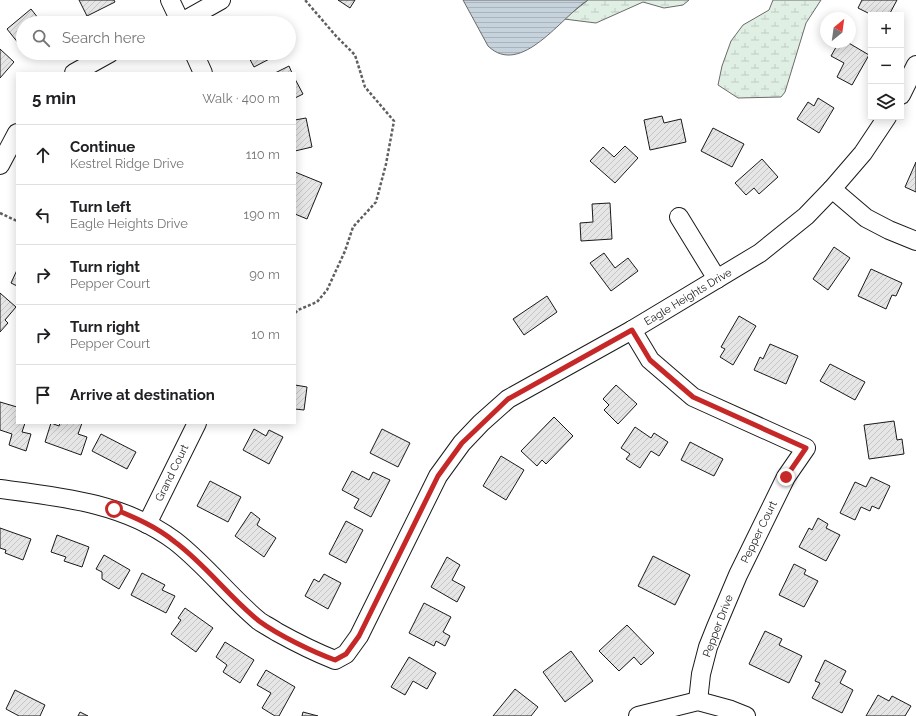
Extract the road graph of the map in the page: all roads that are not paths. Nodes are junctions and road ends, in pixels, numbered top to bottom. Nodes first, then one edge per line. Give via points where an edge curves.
1 (170, 0) edge
2 (221, 0) edge
3 (177, 16) edge
4 (192, 16) edge
5 (97, 60) edge
6 (197, 60) edge
7 (916, 65) edge
8 (76, 72) edge
9 (203, 72) edge
10 (904, 89) edge
11 (885, 120) edge
12 (16, 135) edge
13 (0, 165) edge
14 (832, 189) junction
15 (679, 217) dead end
16 (916, 241) edge
17 (717, 279) junction
18 (632, 330) junction
19 (197, 424) edge
20 (0, 489) edge
21 (147, 524) junction
22 (738, 575) joint
23 (698, 701) junction
24 (638, 716) edge
25 (746, 716) edge

1 - 3 street
2 - 4 street
5 - 8 street
6 - 9 street
7 - 10 street
11 - 14 street, Eagle Heights Drive via 863,153
12 - 13 street
14 - 16 street via 866,218
14 - 17 street, Eagle Heights Drive via 806,216 760,253
15 - 17 street
17 - 18 street, Eagle Heights Drive
18 - 21 street, Eagle Heights Drive via 508,399 462,443 438,476 359,636 346,654 335,660 288,638 260,621 200,562 175,541
18 - 22 street, Pepper Court via 650,360 693,397 806,448 786,477
19 - 21 street, Grand Court
20 - 21 street via 73,499 114,509
22 - 23 street, Pepper Drive via 708,647
23 - 24 street
23 - 25 street

